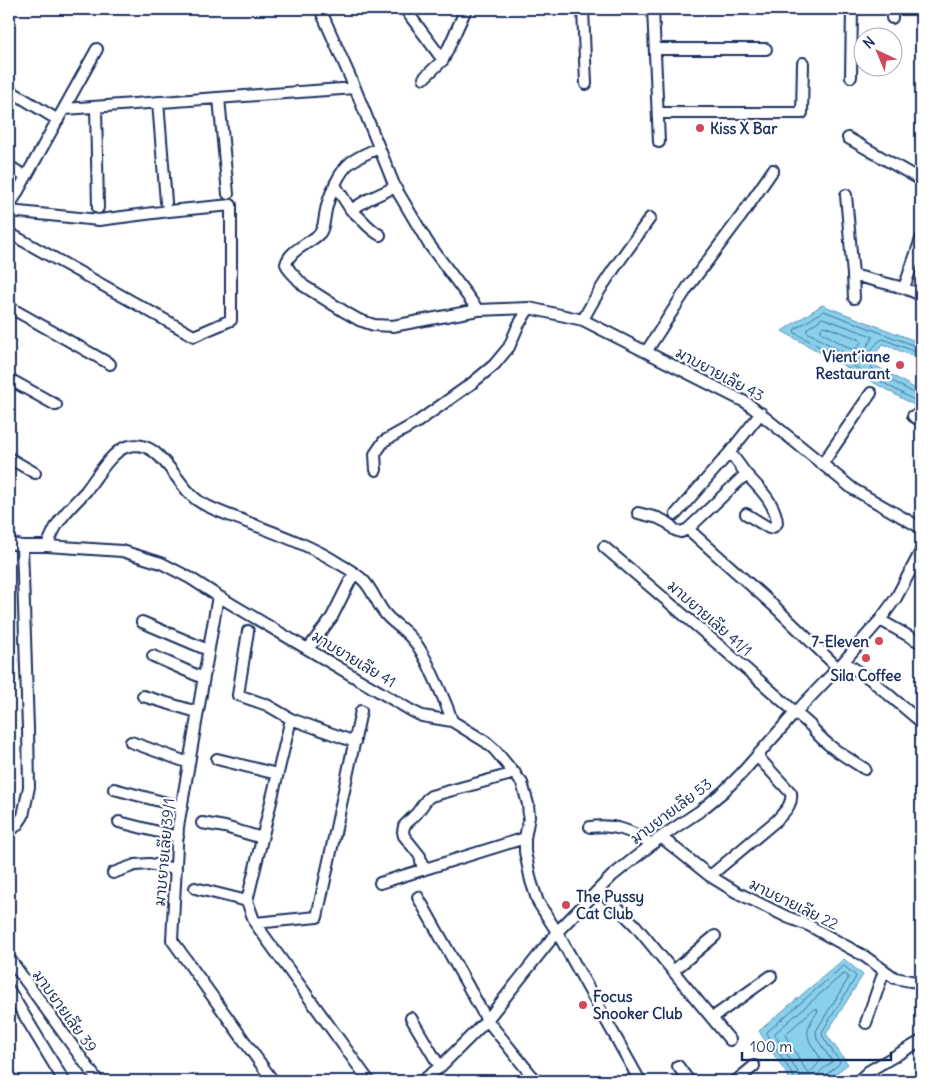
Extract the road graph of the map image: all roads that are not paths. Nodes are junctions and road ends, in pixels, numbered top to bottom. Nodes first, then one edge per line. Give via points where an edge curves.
1 (320, 9) edge
2 (405, 9) edge
3 (466, 9) edge
4 (583, 9) edge
5 (654, 9) edge
6 (852, 9) edge
7 (766, 48) dead end
8 (97, 49) dead end
9 (655, 50) junction
10 (443, 60) junction
11 (803, 63) dead end
12 (424, 78) dead end
13 (851, 78) dead end
14 (586, 84) dead end
15 (354, 88) junction
16 (9, 90) edge
17 (219, 98) junction
18 (158, 102) junction
19 (96, 107) junction
20 (65, 109) junction
21 (659, 113) junction
22 (58, 120) junction
23 (848, 138) dead end
24 (659, 142) dead end
25 (379, 148) junction
26 (9, 166) edge
27 (773, 170) dead end
28 (26, 177) junction
29 (921, 180) edge
30 (336, 185) junction
31 (395, 187) junction
32 (228, 194) dead end
33 (846, 195) dead end
34 (14, 200) dead end
35 (166, 202) dead end
36 (98, 208) dead end
37 (351, 210) junction
38 (9, 211) edge
39 (650, 218) dead end
40 (9, 233) edge
41 (380, 235) dead end
42 (921, 239) edge
43 (853, 275) junction
44 (904, 288) junction
45 (921, 295) edge
46 (854, 298) dead end
47 (9, 307) edge
48 (529, 308) junction
49 (478, 310) junction
50 (583, 320) junction
51 (646, 352) junction
52 (110, 364) dead end
53 (9, 379) edge
54 (871, 393) dead end
55 (56, 405) dead end
56 (762, 413) junction
57 (730, 452) junction
58 (9, 458) edge
59 (822, 463) junction
60 (376, 470) dead end
61 (35, 473) dead end
62 (746, 474) junction
63 (638, 513) dead end
64 (676, 514) dead end
65 (746, 514) dead end
66 (921, 528) edge
67 (688, 530) junction
68 (9, 543) edge
69 (22, 546) junction
70 (47, 546) junction
71 (604, 547) dead end
72 (921, 551) edge
73 (354, 572) junction
74 (218, 596) junction
75 (880, 620) junction
76 (142, 622) dead end
77 (248, 631) dead end
78 (921, 643) edge
79 (208, 650) junction
80 (308, 650) junction
81 (153, 656) dead end
82 (841, 665) junction
83 (203, 678) junction
84 (143, 696) dead end
85 (361, 711) dead end
86 (197, 712) junction
87 (795, 713) junction
88 (291, 719) junction
89 (452, 721) junction
90 (921, 722) edge
91 (131, 742) dead end
92 (354, 742) junction
93 (757, 756) junction
94 (217, 759) dead end
95 (189, 764) junction
96 (865, 770) dead end
97 (515, 773) junction
98 (277, 774) junction
99 (114, 789) dead end
100 (182, 807) junction
101 (119, 822) dead end
102 (202, 823) dead end
103 (590, 827) dead end
104 (9, 832) edge
105 (661, 836) junction
106 (178, 837) junction
107 (262, 838) junction
108 (526, 838) junction
109 (651, 844) junction
110 (176, 869) junction
111 (423, 870) junction
112 (113, 873) dead end
113 (710, 876) junction
114 (380, 883) dead end
115 (195, 888) dead end
116 (599, 889) junction
117 (418, 897) dead end
118 (248, 901) junction
119 (255, 923) junction
120 (557, 932) junction
121 (715, 936) dead end
122 (9, 958) edge
123 (673, 971) junction
124 (884, 971) junction
125 (771, 976) dead end
126 (921, 982) edge
127 (9, 990) edge
128 (411, 1018) dead end
129 (712, 1018) junction
130 (487, 1020) junction
131 (866, 1024) dead end
132 (730, 1040) dead end
133 (921, 1041) edge
134 (678, 1066) dead end
135 (754, 1066) dead end
136 (440, 1067) junction
137 (64, 1081) edge
138 (98, 1081) edge
139 (273, 1081) edge
140 (369, 1081) edge
141 (422, 1081) edge
142 (536, 1081) edge
143 (640, 1081) edge
144 (689, 1081) edge
145 (736, 1081) edge
146 (858, 1081) edge

1 - 15 street
2 - 10 street
3 - 10 street
4 - 14 street
5 - 9 street
6 - 13 street
7 - 9 street
8 - 20 street
9 - 21 street
10 - 12 street
11 - 21 street via 802,113
15 - 17 street
15 - 25 street
16 - 22 street
17 - 18 street
17 - 32 street
18 - 19 street
18 - 35 street
19 - 20 street
19 - 36 street
20 - 22 street
21 - 24 street
22 - 28 street
23 - 29 street
25 - 30 street via 350,163
25 - 31 street
26 - 28 street
27 - 51 street via 688,287
28 - 34 street
30 - 37 street
30 - 49 street, มาบยายเลีย 43 via 326,210 324,226 296,250 286,264 304,286 359,320 374,325 394,326
31 - 37 street
31 - 49 street via 428,242
33 - 43 street
37 - 41 street
38 - 40 street via 99,220 231,205 231,320 194,336
39 - 50 street via 600,289
42 - 44 street
43 - 44 street
43 - 46 street
44 - 45 street
47 - 52 street
48 - 49 street, มาบยายเลีย 43
48 - 50 street, มาบยายเลีย 43
48 - 60 street via 509,347 494,365 416,423 384,441 375,454
50 - 51 street, มาบยายเลีย 43
51 - 56 street, มาบยายเลีย 43
53 - 55 street
54 - 59 street
56 - 57 street
56 - 59 street, มาบยายเลีย 43
57 - 62 street
57 - 64 street
58 - 61 street
59 - 66 street, มาบยายเลีย 43 via 853,489
62 - 65 street via 769,501 776,523 769,528
62 - 67 street
63 - 67 street via 658,518 675,530
67 - 82 street
68 - 69 street, มาบยายเลีย 41
69 - 70 street, มาบยายเลีย 41
69 - 104 street via 29,786 23,816
70 - 73 street via 60,520 116,453 127,446 138,446 160,455 199,502 304,544
70 - 74 street, มาบยายเลีย 41 via 122,551 161,563
71 - 87 street, มาบยายเลีย 41/1
72 - 75 street, มาบยายเลีย 53 via 896,598
73 - 80 street via 332,617
73 - 89 street via 374,594 383,612 415,641 448,706
74 - 79 street, มาบยายเลีย 39/1
74 - 80 street, มาบยายเลีย 41
75 - 78 street
75 - 82 street, มาบยายเลีย 53
76 - 79 street
77 - 88 street via 238,695 267,705
79 - 83 street, มาบยายเลีย 39/1
80 - 89 street, มาบยายเลีย 41 via 422,716
81 - 83 street
82 - 87 street, มาบยายเลีย 53
82 - 90 street via 870,679
83 - 86 street, มาบยายเลีย 39/1
84 - 86 street
85 - 92 street
86 - 95 street, มาบยายเลีย 39/1
87 - 93 street, มาบยายเลีย 53
87 - 96 street, มาบยายเลีย 41/1 via 831,748
88 - 92 street
88 - 98 street
89 - 97 street, มาบยายเลีย 41 via 486,742
91 - 95 street
92 - 119 street via 317,917
93 - 105 street, มาบยายเลีย 53 via 723,792
93 - 113 street via 791,793 791,803 777,820
94 - 98 street
95 - 100 street, มาบยายเลีย 39/1
97 - 108 street, มาบยายเลีย 41 via 522,783 528,804
97 - 111 street via 427,799 404,826 403,832 420,856
98 - 107 street
99 - 100 street
100 - 106 street, มาบยายเลีย 39/1
101 - 106 street
102 - 107 street
103 - 109 street via 603,825 623,829
105 - 109 street, มาบยายเลีย 53
105 - 113 street, มาบยายเลีย 22
106 - 110 street, มาบยายเลีย 39/1
107 - 118 street
108 - 111 street
108 - 120 street, มาบยายเลีย 41 via 528,868 538,902
109 - 116 street, มาบยายเลีย 53
110 - 112 street via 149,864
110 - 139 street, มาบยายเลีย 39/1 via 172,940
111 - 114 street
113 - 124 street, มาบยายเลีย 22 via 736,892 808,925
115 - 118 street
116 - 120 street, มาบยายเลีย 53
116 - 123 street via 635,925
117 - 130 street
118 - 119 street
119 - 140 street
120 - 130 street, มาบยายเลีย 53
120 - 143 street, มาบยายเลีย 41
121 - 123 street
122 - 138 street, มาบยายเลีย 39
123 - 129 street
124 - 126 street, มาบยายเลีย 22 via 895,978
124 - 131 street
125 - 129 street
127 - 137 street
128 - 136 street
129 - 132 street
130 - 136 street, มาบยายเลีย 53
130 - 142 street
133 - 146 street via 869,1071
134 - 144 street
135 - 145 street
136 - 141 street, มาบยายเลีย 53

